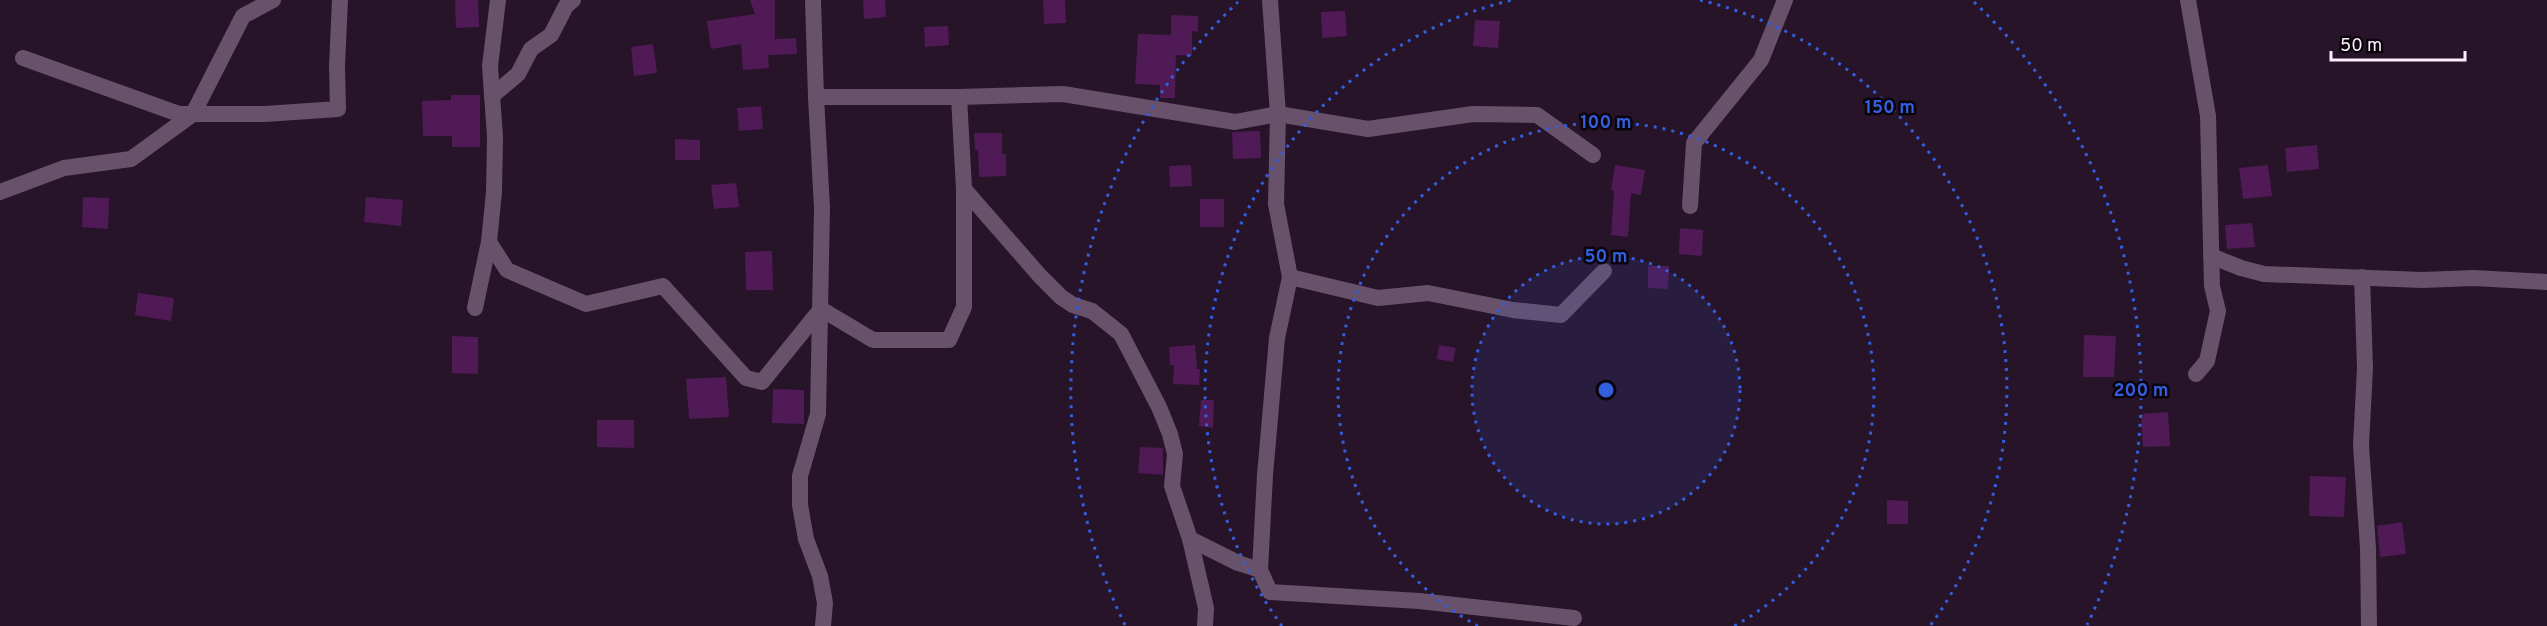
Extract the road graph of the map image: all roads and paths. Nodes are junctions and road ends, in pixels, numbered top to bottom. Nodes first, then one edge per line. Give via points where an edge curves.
1 (273, 0) edge
2 (340, 0) edge
3 (498, 0) edge
4 (573, 0) edge
5 (813, 0) edge
6 (1270, 0) edge
7 (1785, 0) edge
8 (2188, 0) edge
9 (23, 58) dead end
10 (492, 96) junction
11 (816, 98) junction
12 (959, 98) junction
13 (193, 114) junction
14 (1278, 114) junction
15 (1593, 155) dead end
16 (964, 189) junction
17 (0, 192) edge
18 (1690, 206) dead end
19 (489, 242) junction
20 (2211, 256) junction
21 (1604, 271) dead end
22 (1290, 277) junction
23 (2362, 277) junction
24 (2547, 282) edge
25 (475, 308) dead end
26 (820, 309) junction
27 (2196, 374) dead end
28 (1190, 539) junction
29 (1260, 570) junction
30 (1574, 618) dead end
31 (824, 626) edge
32 (1205, 626) edge
33 (2369, 626) edge

1 - 13 street via 243,16
2 - 13 street via 338,109
3 - 10 street via 490,66
4 - 10 street via 551,35 531,49 518,74
5 - 11 street
6 - 14 street
7 - 18 street via 1761,60 1694,142
8 - 20 street via 2208,116
9 - 13 street via 179,114
10 - 19 street via 495,159
11 - 12 street
11 - 26 street via 822,208
12 - 14 street via 1063,93 1235,122
12 - 16 street
13 - 17 street via 130,159 64,168
14 - 15 street via 1368,129 1473,114 1537,115
14 - 22 street via 1276,204
16 - 26 street via 964,307 949,340 873,340
16 - 28 street via 1061,297 1092,311 1121,334 1170,434 1175,454 1172,486
19 - 25 street
19 - 26 street via 507,270 586,304 663,286 746,378 762,382
20 - 23 street via 2264,274
20 - 27 street via 2218,311 2207,361
21 - 22 street via 1561,315 1428,293 1378,298
22 - 29 street via 1277,338
23 - 24 street
23 - 33 street via 2365,358 2361,445
26 - 31 street via 818,414 800,476 800,505 806,539 820,576
28 - 29 street
28 - 32 street via 1206,608
29 - 30 street via 1270,592 1419,601

